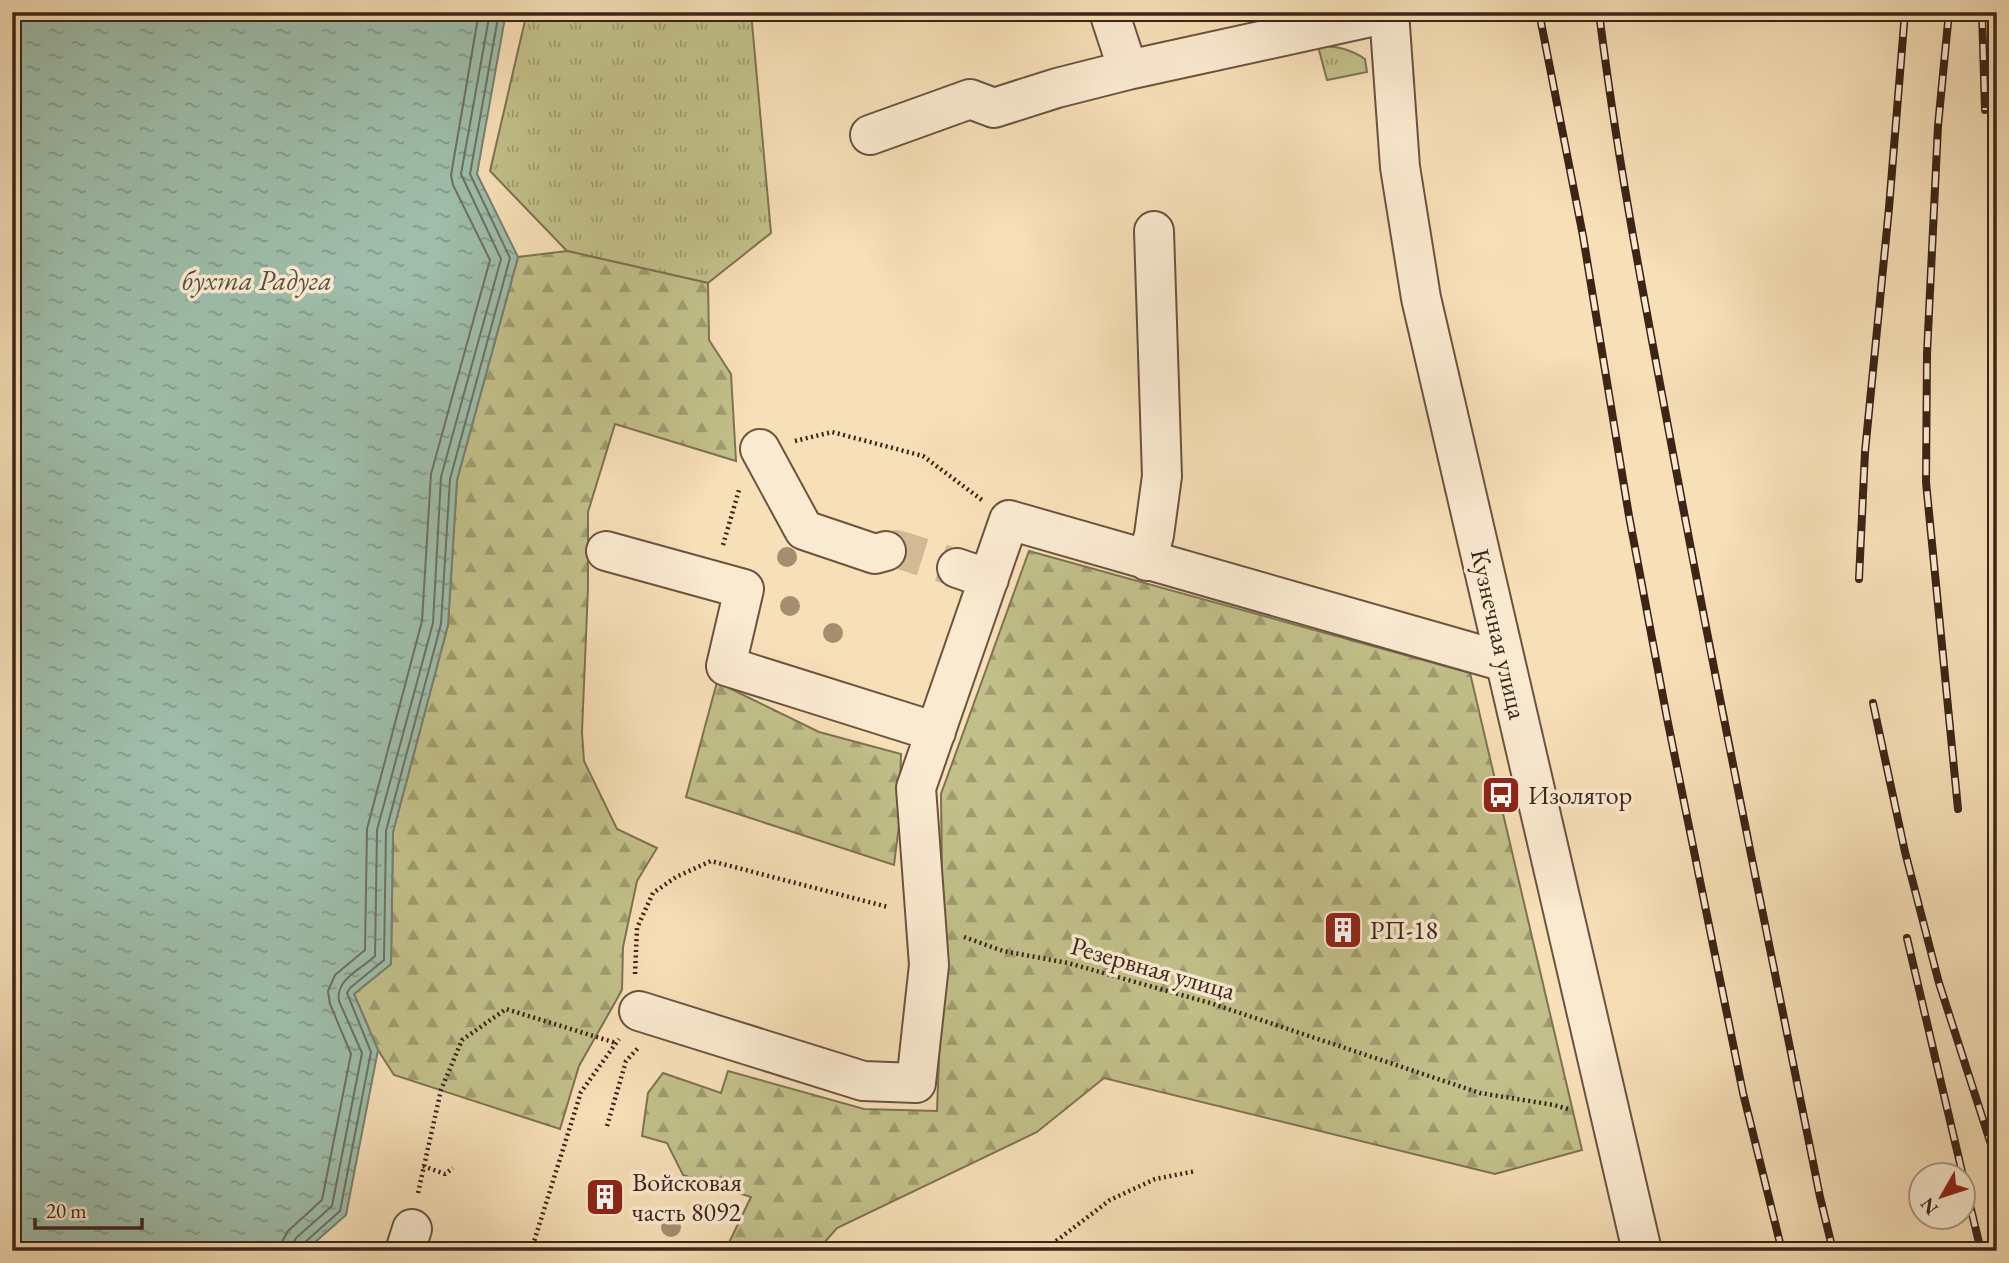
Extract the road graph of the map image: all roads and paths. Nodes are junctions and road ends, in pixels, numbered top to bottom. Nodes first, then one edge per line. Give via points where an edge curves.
1 (1109, 12) edge
2 (1389, 13) edge
3 (1128, 71) junction
4 (870, 135) dead end
5 (1154, 231) dead end
6 (760, 449) junction
7 (1009, 520) junction
8 (606, 551) dead end
9 (886, 551) tunnel mouth
10 (1147, 561) junction
11 (713, 580) junction
12 (1505, 662) junction
13 (936, 732) junction
14 (925, 917) junction
15 (639, 1011) junction
16 (616, 1043) junction
17 (626, 1061) dead end
18 (1580, 1113) dead end
19 (607, 1126) dead end
20 (423, 1166) junction
21 (453, 1168) dead end
22 (1196, 1171) dead end
23 (408, 1240) edge
24 (531, 1251) edge
25 (1043, 1251) edge
26 (1642, 1251) edge

1 - 3 street
2 - 3 street
2 - 12 street, Кузнечная улица via 1400,167 1421,298
3 - 4 street via 994,108 970,99
5 - 10 street via 1162,476
6 - 7 path via 832,432 923,456
6 - 9 street via 804,530 875,554
6 - 11 path via 737,495
7 - 10 street
7 - 13 street via 973,573
8 - 11 street
10 - 12 street
11 - 13 street via 744,589 726,666
12 - 26 street, Кузнечная улица
13 - 14 street via 916,788
14 - 15 path, Резервная улица via 711,861 653,893 637,929
14 - 15 street via 929,965 916,1083 863,1081
14 - 18 path, Резервная улица via 1003,951 1068,963 1210,1003 1480,1093
15 - 16 path
16 - 20 path via 506,1009 463,1040 441,1090
16 - 24 path via 580,1092
17 - 19 path
20 - 21 path via 445,1174
20 - 23 path
22 - 25 path via 1155,1179 1110,1200

